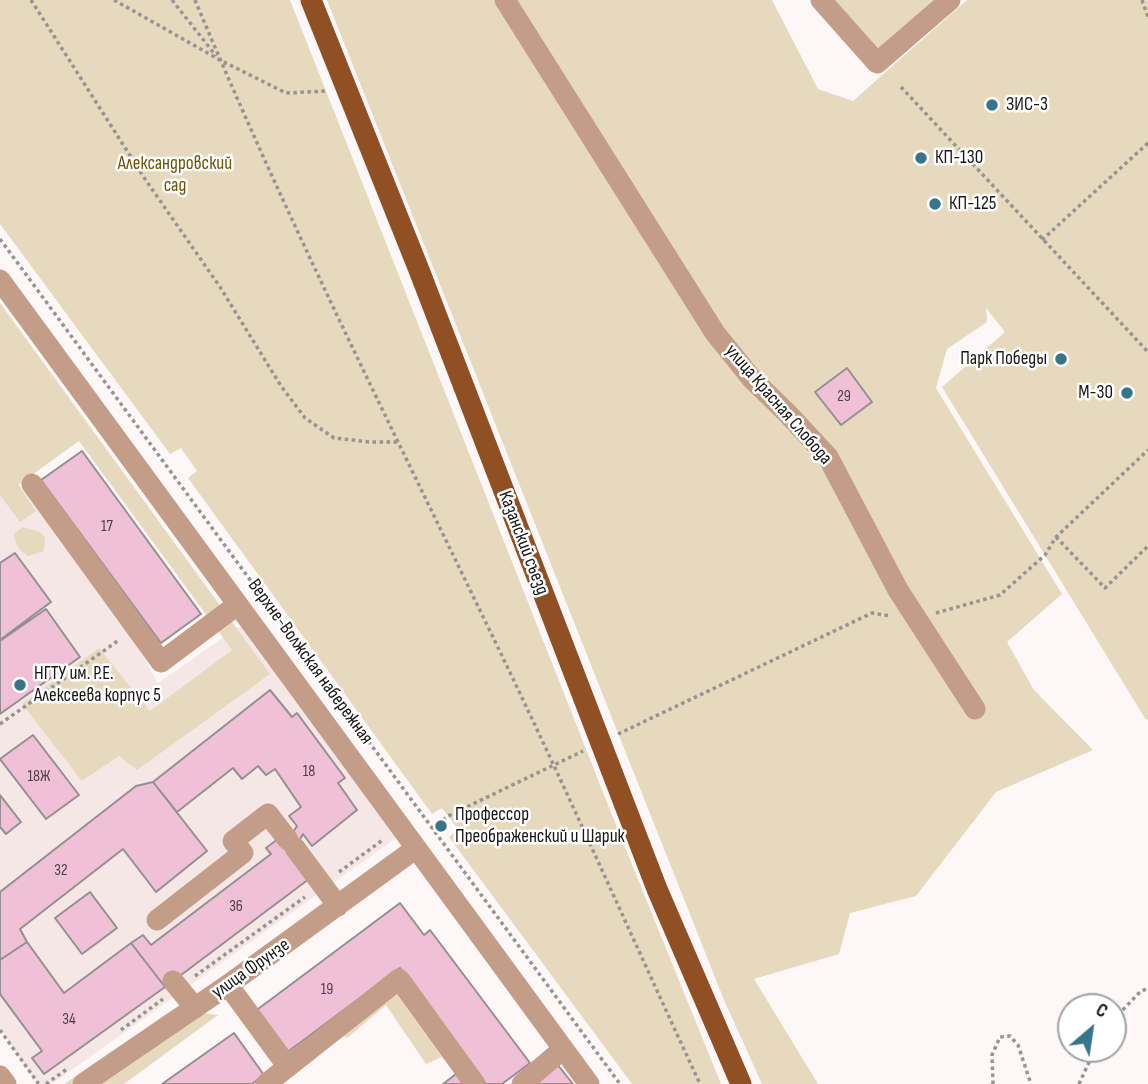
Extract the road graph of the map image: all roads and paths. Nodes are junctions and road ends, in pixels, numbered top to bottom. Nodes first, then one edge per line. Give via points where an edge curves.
1 (31, 0) edge
2 (114, 0) edge
3 (172, 0) edge
4 (195, 0) edge
5 (311, 0) edge
6 (505, 0) edge
7 (821, 0) edge
8 (950, 0) edge
9 (1142, 0) edge
10 (1148, 17) edge
11 (220, 60) junction
12 (901, 87) dead end
13 (347, 90) junction
14 (1148, 143) edge
15 (0, 239) edge
16 (1042, 240) junction
17 (0, 280) edge
18 (1148, 352) edge
19 (399, 442) junction
20 (1148, 450) edge
21 (32, 484) dead end
22 (1056, 537) junction
23 (1148, 546) edge
24 (237, 605) junction
25 (916, 619) junction
26 (136, 628) junction
27 (975, 709) dead end
28 (0, 724) edge
29 (620, 733) dead end
30 (555, 764) junction
31 (432, 829) junction
32 (391, 834) dead end
33 (415, 849) junction
34 (322, 884) junction
35 (338, 906) junction
36 (157, 920) dead end
37 (176, 984) junction
38 (228, 985) junction
39 (1148, 988) edge
40 (1127, 1005) edge
41 (195, 1008) junction
42 (0, 1030) edge
43 (116, 1034) dead end
44 (563, 1049) junction
45 (1089, 1063) edge
46 (71, 1066) dead end
47 (288, 1067) junction
48 (0, 1076) edge
49 (6, 1084) edge
50 (43, 1084) edge
51 (83, 1084) edge
52 (266, 1084) edge
53 (475, 1084) edge
54 (522, 1084) edge
55 (589, 1084) edge
56 (620, 1084) edge
57 (700, 1084) edge
58 (741, 1084) edge
59 (993, 1084) edge
60 (1031, 1084) edge
61 (1079, 1084) edge

1 - 19 path via 305,418 334,438
2 - 11 path
3 - 11 path
4 - 11 path
5 - 13 main road, Казанский съезд
6 - 25 street, улица Красная Слобода via 715,333 752,379 828,457
7 - 8 street via 877,63
9 - 10 path
11 - 13 path via 286,93
11 - 19 path
12 - 16 path
13 - 58 main road, Казанский съезд via 657,889
14 - 16 path
15 - 31 path, Верхне-Волжская набережная
16 - 18 path
17 - 24 street, Верхне-Волжская набережная
19 - 30 path
20 - 22 path
21 - 26 street
22 - 23 path via 1105,588
22 - 25 path via 1045,555 1000,595
24 - 26 street via 161,662
24 - 33 street, Верхне-Волжская набережная
25 - 27 street, улица Красная Слобода
25 - 29 path via 872,613
26 - 28 path
30 - 31 path via 448,816
30 - 57 path
31 - 56 path, Верхне-Волжская набережная
32 - 34 path
33 - 35 street, улица Фрунзе
33 - 44 street, Верхне-Волжская набережная
34 - 35 street
34 - 36 street via 268,814 233,841 243,853
34 - 37 path
35 - 38 street, улица Фрунзе
37 - 41 street
37 - 43 path
38 - 41 street, улица Фрунзе
38 - 47 street
39 - 40 path
41 - 51 street, улица Фрунзе
42 - 50 path
44 - 54 street
44 - 55 street, Верхне-Волжская набережная
45 - 61 path
46 - 50 path
47 - 52 street
47 - 53 street via 400,979
48 - 49 street
59 - 60 path via 992,1055 1000,1037 1010,1036 1018,1045

